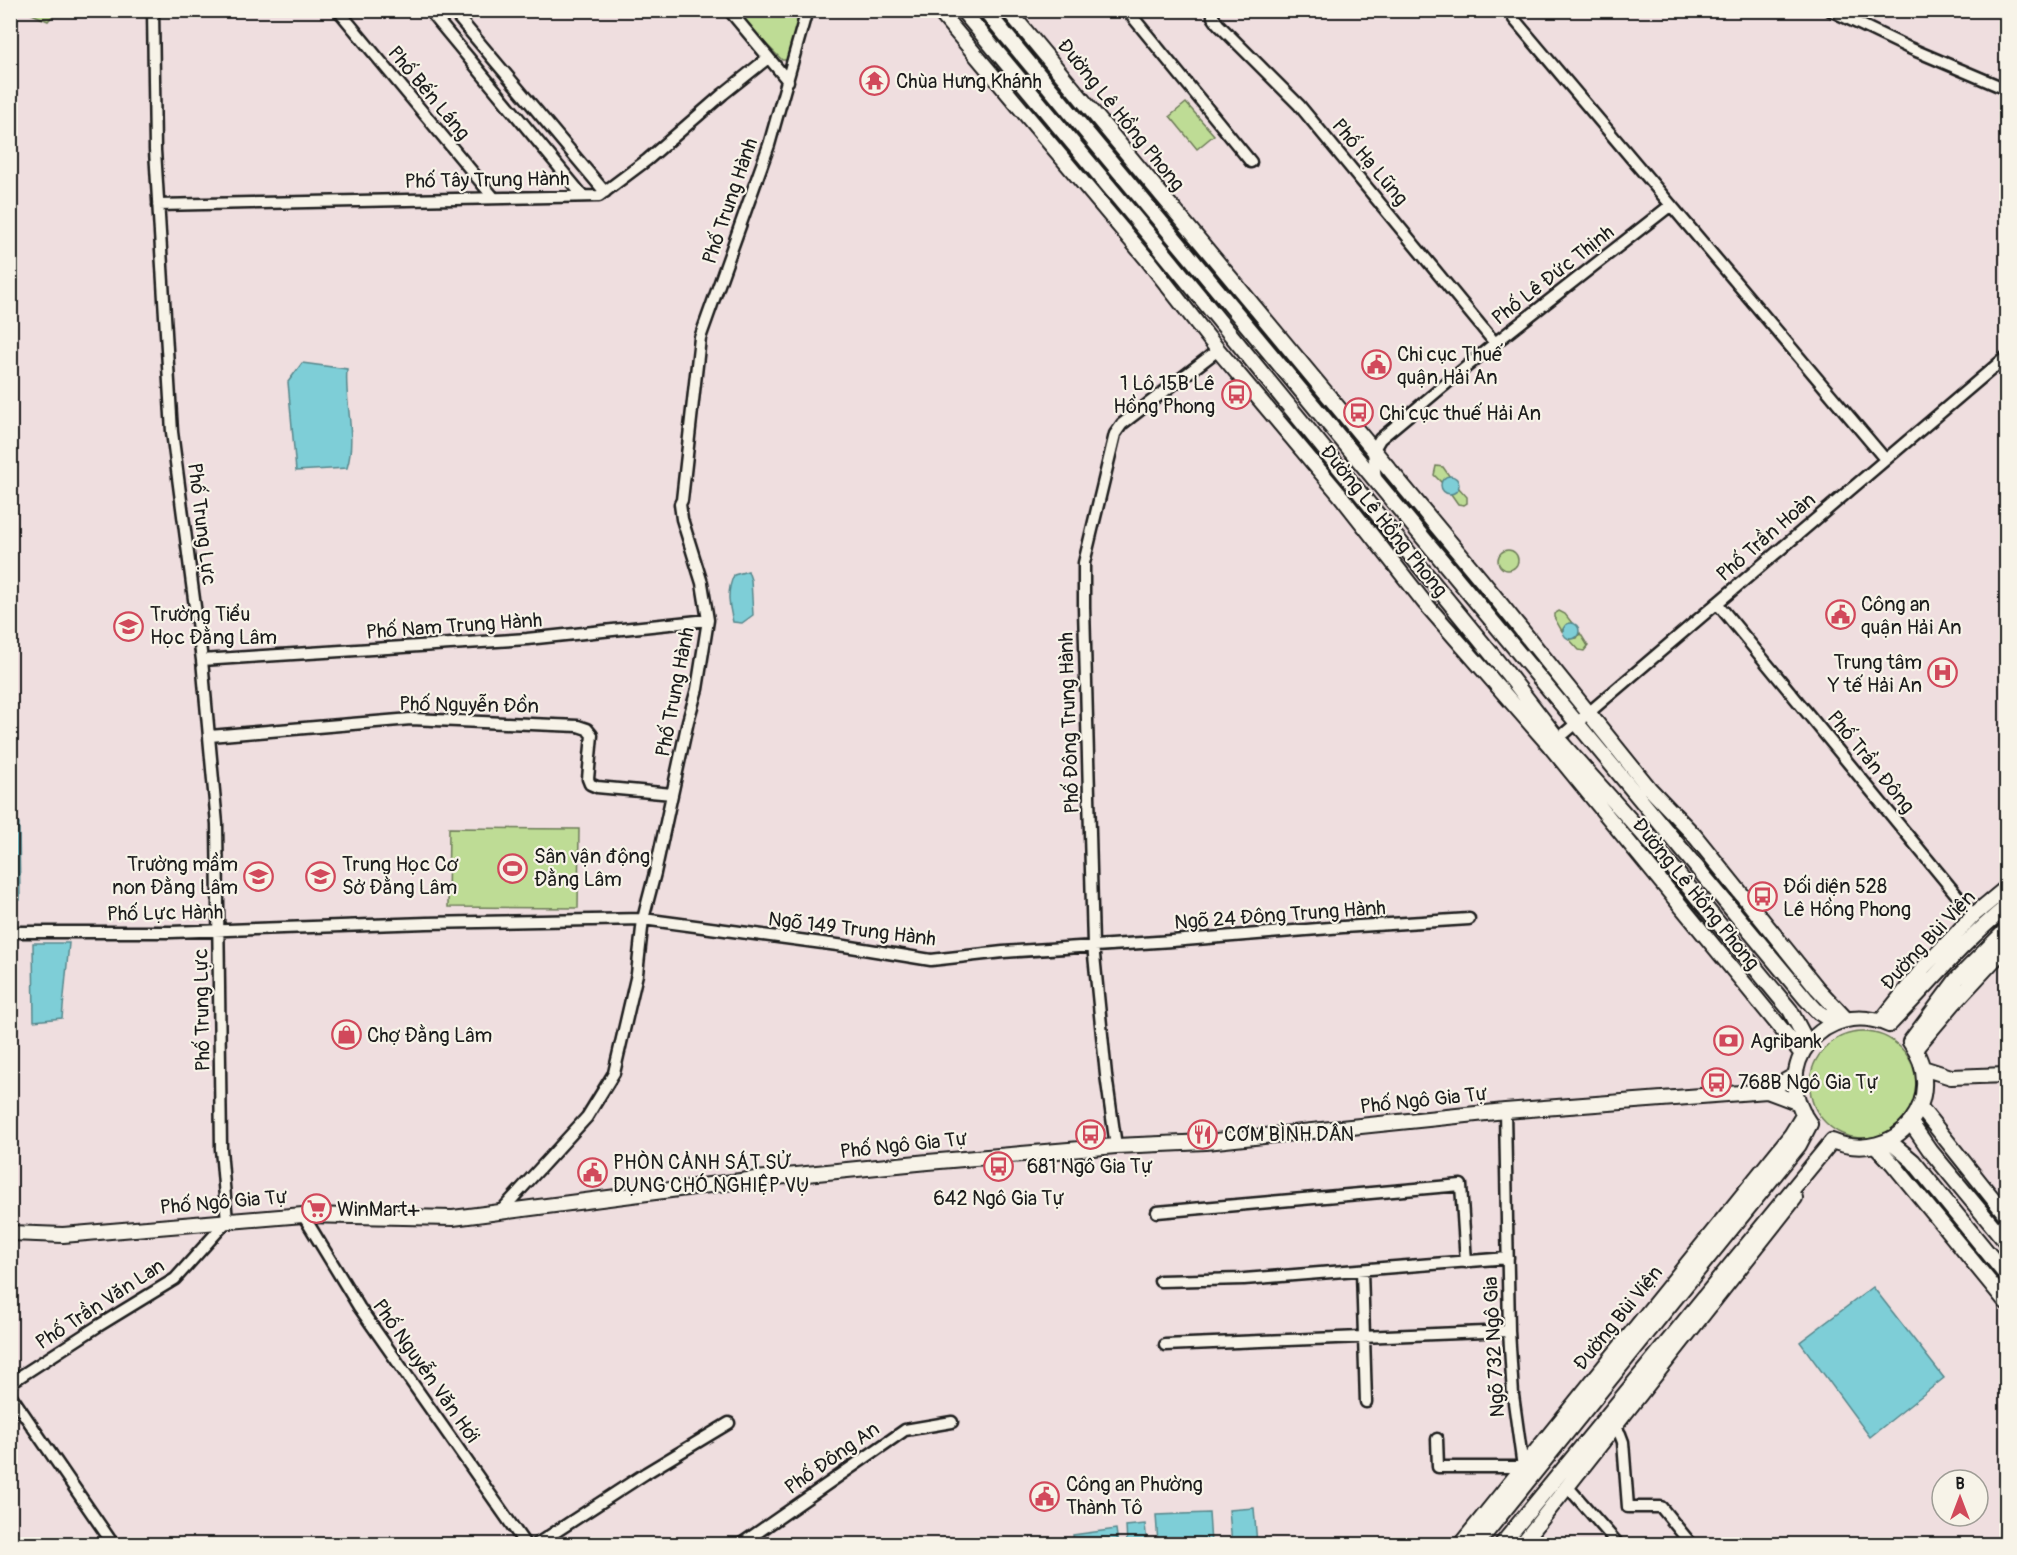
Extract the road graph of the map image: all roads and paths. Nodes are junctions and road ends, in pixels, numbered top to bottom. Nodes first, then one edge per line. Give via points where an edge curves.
1 (153, 10) edge
2 (338, 10) edge
3 (429, 10) edge
4 (452, 10) edge
5 (807, 10) edge
6 (938, 10) edge
7 (962, 10) edge
8 (985, 10) edge
9 (1008, 10) edge
10 (1126, 10) edge
11 (1213, 10) edge
12 (1830, 10) edge
13 (732, 11) edge
14 (1514, 19) dead end
15 (768, 58) junction
16 (788, 81) junction
17 (2007, 89) edge
18 (1251, 162) dead end
19 (605, 192) junction
20 (583, 196) junction
21 (494, 198) junction
22 (158, 205) junction
23 (1671, 205) junction
24 (1188, 228) junction
25 (1173, 239) junction
26 (1160, 248) junction
27 (1146, 258) junction
28 (1495, 343) junction
29 (1218, 350) junction
30 (2007, 357) edge
31 (1373, 451) junction
32 (1885, 459) junction
33 (1376, 480) junction
34 (1717, 603) junction
35 (708, 620) junction
36 (202, 660) junction
37 (1588, 712) junction
38 (1576, 724) junction
39 (210, 736) junction
40 (1554, 742) junction
41 (672, 794) junction
42 (2007, 888) edge
43 (2007, 907) edge
44 (1974, 916) junction
45 (643, 919) junction
46 (1469, 919) dead end
47 (2007, 930) edge
48 (219, 931) junction
49 (10, 932) edge
50 (1093, 945) junction
51 (2007, 947) edge
52 (1841, 1021) junction
53 (1885, 1023) junction
54 (1913, 1045) junction
55 (1805, 1049) junction
56 (1923, 1068) junction
57 (1796, 1075) junction
58 (2007, 1075) edge
59 (1951, 1077) junction
60 (1767, 1091) junction
61 (1922, 1101) junction
62 (1505, 1111) junction
63 (1804, 1114) junction
64 (1911, 1123) junction
65 (1888, 1140) junction
66 (1835, 1142) junction
67 (1875, 1145) junction
68 (1116, 1146) junction
69 (501, 1211) junction
70 (1157, 1212) dead end
71 (303, 1215) junction
72 (2007, 1215) edge
73 (227, 1221) junction
74 (10, 1233) edge
75 (2007, 1242) edge
76 (1508, 1258) junction
77 (1466, 1262) junction
78 (1362, 1270) junction
79 (2007, 1275) edge
80 (1160, 1281) dead end
81 (2007, 1302) edge
82 (1509, 1331) junction
83 (1364, 1338) junction
84 (1165, 1345) dead end
85 (10, 1383) edge
86 (10, 1395) edge
87 (1366, 1402) dead end
88 (952, 1422) dead end
89 (729, 1423) dead end
90 (1614, 1425) junction
91 (1437, 1439) dead end
92 (1523, 1467) junction
93 (1567, 1486) junction
94 (1531, 1541) edge
95 (113, 1545) edge
96 (525, 1545) edge
97 (537, 1545) edge
98 (741, 1545) edge
99 (1461, 1545) edge
100 (1477, 1545) edge
101 (1502, 1545) edge
102 (1617, 1545) edge
103 (1691, 1545) edge

1 - 22 street, Phố Trung Lực
2 - 21 street, Phố Bến Láng
3 - 20 street
4 - 19 street
5 - 16 street, Phố Trung Hành
6 - 27 main road, Đường Lê Hồng Phong
7 - 26 main road, Đường Lê Hồng Phong
8 - 25 main road, Đường Lê Hồng Phong
9 - 24 main road, Đường Lê Hồng Phong
10 - 18 street
11 - 28 street, Phố Hạ Lũng via 1218,24 1299,105
12 - 17 street
13 - 15 street
14 - 23 street
15 - 16 street
15 - 19 street, Phố Tây Trung Hành
16 - 35 street, Phố Trung Hành via 700,338 680,504
19 - 20 street, Phố Tây Trung Hành
20 - 21 street, Phố Tây Trung Hành
21 - 22 street, Phố Tây Trung Hành
22 - 36 street, Phố Trung Lực via 172,432
23 - 28 street, Phố Lê Đức Thịnh
23 - 32 street
24 - 25 main road
24 - 31 main road, Đường Lê Hồng Phong
25 - 26 main road
25 - 33 main road, Đường Lê Hồng Phong
26 - 27 main road
26 - 40 main road, Đường Lê Hồng Phong via 1508,673
27 - 29 main road, Đường Lê Hồng Phong
28 - 31 street, Phố Lê Đức Thịnh via 1380,439
29 - 40 main road, Đường Lê Hồng Phong via 1424,602
29 - 50 street, Phố Đông Trung Hành via 1122,424 1115,434 1084,563
30 - 32 street, Phố Trần Hoàn
31 - 33 street
31 - 37 main road, Đường Lê Hồng Phong
32 - 34 street, Phố Trần Hoàn
33 - 38 main road, Đường Lê Hồng Phong
34 - 37 street, Phố Trần Hoàn
34 - 44 street, Phố Trần Đông
35 - 36 street, Phố Nam Trung Hành via 527,639
35 - 41 street, Phố Trung Hành via 697,689
36 - 39 street, Phố Trung Lực
37 - 38 street, Phố Trần Hoàn
37 - 52 main road, Đường Lê Hồng Phong via 1649,788 1694,836
38 - 40 street, Phố Trần Hoàn
38 - 52 main road, Đường Lê Hồng Phong via 1806,999 1818,1011
39 - 41 street, Phố Nguyễn Đồn via 411,719 578,726 592,735 590,784
39 - 48 street, Phố Trung Lực
40 - 55 main road, Đường Lê Hồng Phong
40 - 55 main road, Đường Lê Hồng Phong via 1668,862 1790,1010
41 - 45 street, Phố Trung Hành
42 - 44 main road, Đường Bùi Viện
43 - 53 main road, Đường Bùi Viện via 1943,965 1916,998
44 - 53 main road, Đường Bùi Viện via 1924,967
45 - 48 street, Phố Lực Hành
45 - 50 street, Ngõ 149 Trung Hành via 931,960
45 - 69 street, Phố Trung Hành via 637,975 614,1073 587,1117
46 - 50 street, Ngõ 24 Đông Trung Hành
47 - 54 main road via 1957,979
48 - 49 street, Phố Lực Hành
48 - 73 street, Phố Trung Lực via 221,1149
50 - 68 street, Phố Đông Trung Hành
51 - 54 main road
52 - 53 main road via 1863,1018
52 - 55 main road via 1816,1035
54 - 56 main road
55 - 57 main road
56 - 59 main road
56 - 61 main road
57 - 60 main road
57 - 63 main road
58 - 59 main road
59 - 61 main road
60 - 62 main road, Phố Ngô Gia Tự
60 - 63 main road
61 - 64 main road
61 - 72 main road
62 - 68 main road, Phố Ngô Gia Tự via 1206,1142
62 - 76 street, Ngõ 732 Ngô Gia
63 - 92 main road, Đường Bùi Viện
63 - 100 main road, Đường Bùi Viện via 1799,1145
64 - 65 main road
64 - 75 main road
65 - 67 main road
65 - 79 main road via 1913,1161
66 - 67 main road
66 - 90 main road
66 - 101 main road via 1809,1166
67 - 81 main road
68 - 69 main road, Phố Ngô Gia Tự via 756,1179
69 - 71 main road, Phố Ngô Gia Tự via 453,1218
70 - 77 street via 1461,1185
71 - 73 main road, Phố Ngô Gia Tự
71 - 96 street, Phố Nguyễn Văn Hới via 359,1306
73 - 74 main road, Phố Ngô Gia Tự via 63,1235
73 - 85 street, Phố Trần Văn Lan via 176,1279
76 - 77 street
76 - 82 street, Ngõ 732 Ngô Gia
77 - 78 street
78 - 80 street
78 - 83 street
82 - 83 street
82 - 92 street, Ngõ 732 Ngô Gia via 1512,1395
83 - 84 street
83 - 87 street
86 - 95 street
88 - 98 street, Phố Đông An via 905,1430
89 - 97 street
90 - 93 main road
90 - 103 street via 1623,1442 1628,1507 1661,1508
91 - 92 street via 1438,1467
92 - 99 main road, Đường Bùi Viện
93 - 94 main road
93 - 102 street

